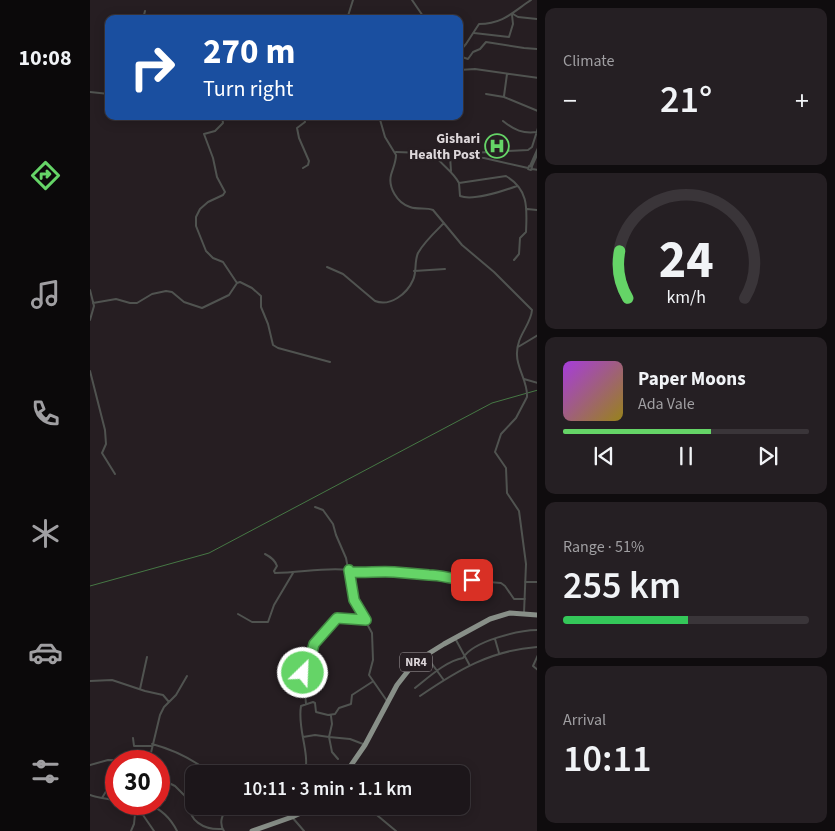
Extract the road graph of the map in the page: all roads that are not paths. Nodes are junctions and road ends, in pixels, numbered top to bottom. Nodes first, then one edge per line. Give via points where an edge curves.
1 (353, 0) edge
2 (412, 0) edge
3 (531, 0) edge
4 (145, 11) dead end
5 (512, 14) junction
6 (144, 15) edge
7 (348, 15) edge
8 (422, 15) edge
9 (537, 19) edge
10 (474, 33) junction
11 (463, 47) edge
12 (537, 48) edge
13 (463, 57) edge
14 (463, 70) edge
15 (507, 74) junction
16 (537, 78) edge
17 (90, 92) edge
18 (105, 94) edge
19 (486, 94) dead end
20 (504, 96) junction
21 (537, 111) edge
22 (223, 120) edge
23 (305, 120) edge
24 (380, 120) edge
25 (503, 122) dead end
26 (537, 130) edge
27 (532, 147) junction
28 (537, 148) edge
29 (537, 150) edge
30 (396, 152) junction
31 (434, 154) junction
32 (450, 155) junction
33 (537, 155) edge
34 (530, 167) junction
35 (302, 168) dead end
36 (537, 170) edge
37 (451, 172) junction
38 (459, 183) junction
39 (518, 185) junction
40 (527, 209) junction
41 (537, 210) edge
42 (444, 223) junction
43 (514, 260) dead end
44 (327, 267) dead end
45 (445, 269) dead end
46 (414, 271) junction
47 (237, 282) junction
48 (90, 290) edge
49 (93, 303) junction
50 (90, 320) edge
51 (537, 336) edge
52 (518, 347) junction
53 (330, 362) dead end
54 (90, 371) edge
55 (524, 380) junction
56 (537, 383) edge
57 (115, 474) dead end
58 (315, 507) dead end
59 (265, 554) dead end
60 (349, 570) junction
61 (293, 573) junction
62 (525, 582) junction
63 (537, 582) edge
64 (524, 599) junction
65 (524, 613) junction
66 (238, 614) dead end
67 (537, 615) edge
68 (366, 620) junction
69 (537, 630) edge
70 (454, 638) junction
71 (494, 639) junction
72 (536, 648) edge
73 (499, 653) junction
74 (425, 655) junction
75 (465, 655) junction
76 (147, 657) dead end
77 (537, 657) edge
78 (469, 665) junction
79 (537, 669) edge
80 (438, 671) junction
81 (187, 676) dead end
82 (444, 680) junction
83 (90, 681) edge
84 (372, 682) junction
85 (415, 688) dead end
86 (140, 689) junction
87 (420, 696) dead end
88 (169, 702) junction
89 (388, 703) junction
90 (306, 704) junction
91 (331, 714) junction
92 (303, 737) junction
93 (329, 737) junction
94 (133, 738) dead end
95 (152, 745) junction
96 (365, 745) junction
97 (151, 750) edge
98 (338, 760) dead end
99 (105, 761) edge
100 (90, 765) edge
101 (201, 765) edge
102 (305, 765) edge
103 (351, 765) edge
104 (170, 784) edge
105 (105, 793) edge
106 (185, 794) edge
107 (90, 795) edge
108 (102, 798) junction
109 (105, 798) edge
110 (134, 815) edge
111 (143, 815) edge
112 (166, 815) edge
113 (192, 815) edge
114 (223, 815) edge
115 (296, 815) edge
116 (377, 815) edge
117 (292, 817) junction
118 (175, 828) junction
119 (223, 830) edge
120 (131, 831) edge
121 (154, 831) edge
122 (170, 831) edge
123 (177, 831) edge
124 (252, 831) edge
125 (304, 831) edge
126 (396, 831) edge

1 - 7 street
2 - 8 street
3 - 5 street
4 - 6 street
5 - 9 street
5 - 10 street via 479,24
5 - 10 street via 509,37
10 - 11 street
12 - 13 street via 486,42 468,59
14 - 15 street
15 - 16 street
15 - 20 street
17 - 18 street
19 - 20 street
20 - 21 street
22 - 47 street via 215,131 204,134 225,192 200,209 196,226 206,251 223,262
23 - 35 street via 297,128 309,161
24 - 30 street via 385,137
25 - 26 street via 519,131 530,133
26 - 27 street
27 - 28 street
27 - 32 street via 528,150
29 - 34 street
30 - 31 street
30 - 42 street via 391,178 397,198 410,208 431,209
31 - 32 street
31 - 37 street
32 - 34 street via 489,158
32 - 37 street
33 - 34 street
34 - 36 street
37 - 38 street
38 - 39 street via 506,176
38 - 39 street via 460,196 464,198
39 - 40 street
40 - 41 street
40 - 43 street via 526,233 520,238 519,254
42 - 46 street via 421,248
42 - 52 street via 470,253 532,310
44 - 46 street via 343,274 381,303 398,298 412,281
45 - 46 street
47 - 49 street via 229,295 202,308 166,291 152,294 137,303 116,299
47 - 53 street via 261,296 261,307 273,345
48 - 49 street
49 - 50 street
51 - 52 street
52 - 55 street via 518,362
54 - 57 street via 105,430 106,444 102,453
55 - 56 street
55 - 62 street via 528,394 526,402 501,434 495,453 506,468 506,493 519,511 526,564
58 - 60 street via 323,510 332,522
59 - 61 street via 276,563 274,573
60 - 61 street via 327,568
60 - 64 street via 501,583 514,599
60 - 68 street via 354,600
61 - 66 street via 268,622 252,622
62 - 63 street
62 - 64 street
64 - 65 street
65 - 67 highway, NR4
65 - 70 highway, NR4 via 490,619
68 - 84 street via 372,633 369,676
68 - 90 street via 337,618 318,638 303,668
69 - 71 street
70 - 74 highway, NR4
70 - 75 street
71 - 73 street
71 - 75 street
72 - 73 street
73 - 78 street
74 - 80 street
74 - 89 highway, NR4 via 405,673
75 - 78 street
75 - 80 street
76 - 86 street
77 - 79 street via 533,666
78 - 82 street
80 - 82 street
80 - 85 street
81 - 88 street
82 - 87 street
83 - 86 street via 112,680
84 - 89 street
84 - 91 street via 352,695 350,705
86 - 88 street via 163,695
88 - 95 street via 160,715
89 - 96 highway, NR4
90 - 91 street via 314,702 316,712
90 - 92 street via 300,708
91 - 93 street
92 - 93 street
92 - 102 street
93 - 96 street
93 - 98 street via 332,752
94 - 95 street via 134,746
95 - 97 street
95 - 101 street via 184,755
96 - 103 highway, NR4
99 - 100 street
104 - 106 street
105 - 108 street
107 - 108 street
108 - 109 street
110 - 120 street
111 - 121 street
112 - 118 street
113 - 119 street via 200,825
114 - 119 street
115 - 117 highway
116 - 126 street
117 - 124 highway
117 - 125 street
118 - 122 street
118 - 123 street

